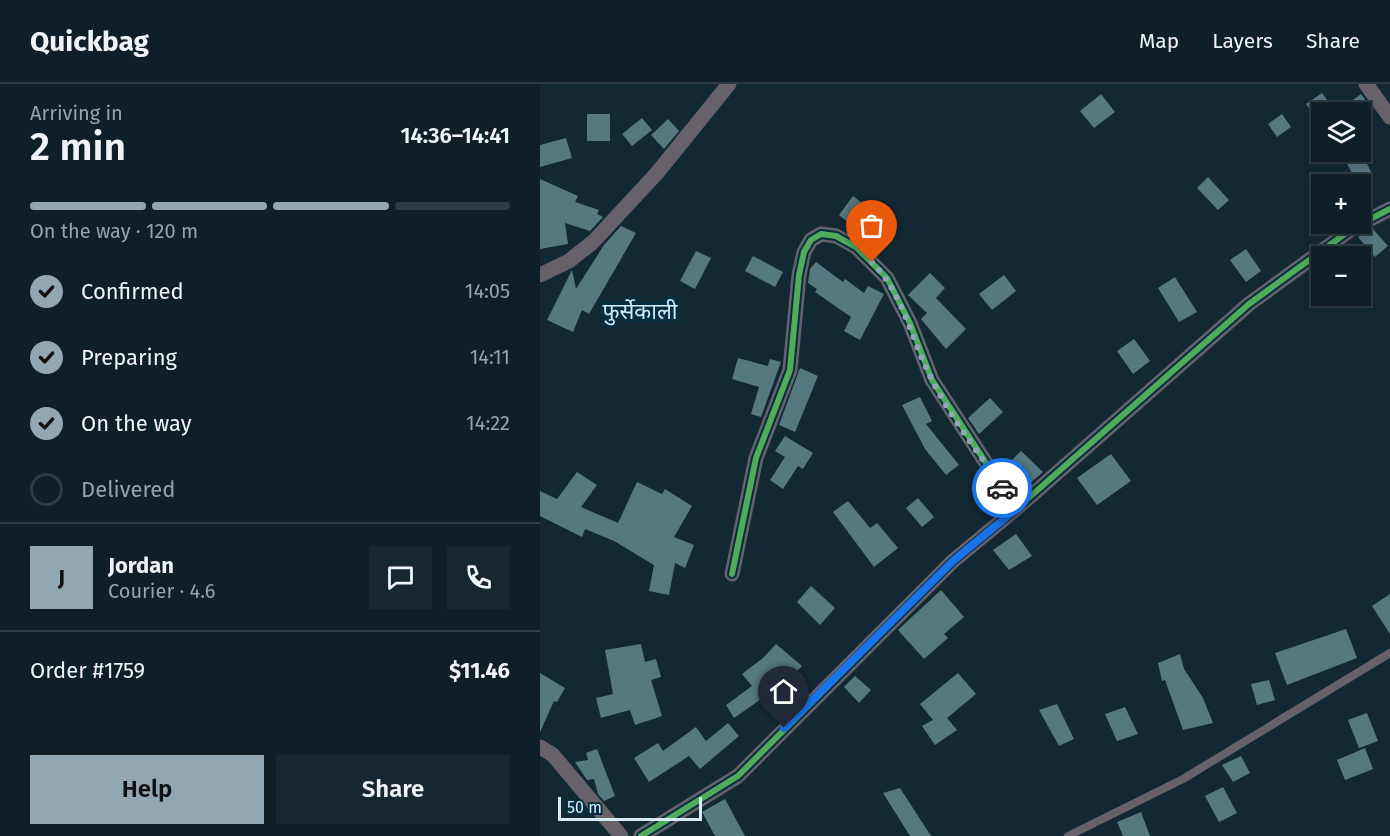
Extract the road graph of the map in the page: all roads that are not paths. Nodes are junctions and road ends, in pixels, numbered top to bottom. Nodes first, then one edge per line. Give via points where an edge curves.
1 (729, 84) edge
2 (1366, 84) edge
3 (1390, 117) edge
4 (1390, 209) edge
5 (540, 275) edge
6 (1016, 509) junction
7 (732, 574) dead end
8 (1390, 653) edge
9 (540, 747) edge
10 (621, 836) edge
11 (641, 836) edge
12 (1068, 836) edge

1 - 5 street via 657,173 593,242 569,261
2 - 3 street
4 - 6 street via 1353,228 1249,304
6 - 7 street via 932,380 887,278 856,247 836,236 821,234 811,240 804,252 790,370 756,458
6 - 11 street via 953,561 738,776
8 - 12 lane via 1183,779
9 - 10 street via 553,755

